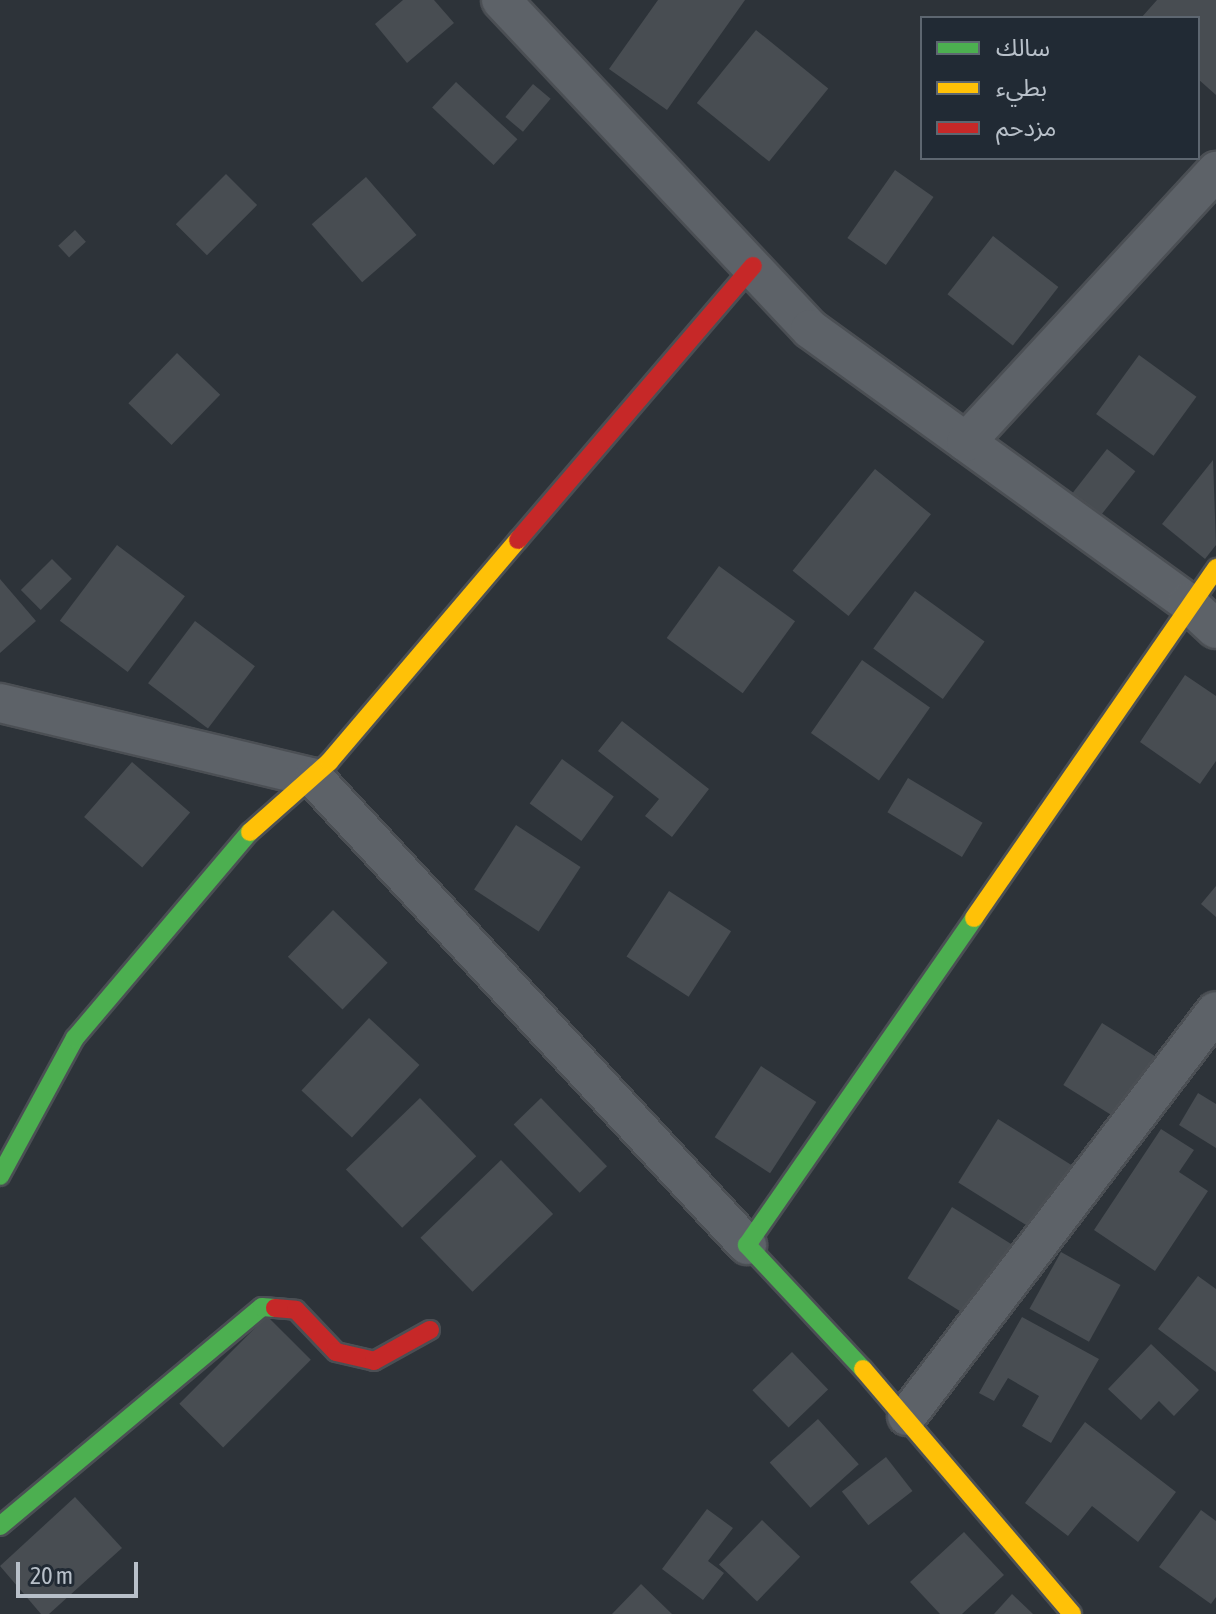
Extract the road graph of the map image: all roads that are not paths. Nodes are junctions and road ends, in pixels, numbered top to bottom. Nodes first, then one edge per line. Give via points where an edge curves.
1 (501, 0) edge
2 (1216, 171) edge
3 (753, 266) junction
4 (966, 442) junction
5 (1216, 568) edge
6 (1202, 606) edge
7 (1216, 629) edge
8 (0, 703) edge
9 (314, 778) junction
10 (1216, 1011) edge
11 (0, 1176) edge
12 (747, 1245) junction
13 (430, 1330) dead end
14 (907, 1416) junction
15 (0, 1526) edge
16 (1072, 1614) edge

1 - 3 street
2 - 4 street
3 - 4 street via 810,329
3 - 9 street
4 - 6 street
5 - 6 street
6 - 7 street
6 - 12 street
8 - 9 street
9 - 11 street via 248,834 75,1038
9 - 12 street
10 - 14 street
12 - 14 street
13 - 15 street via 374,1361 336,1352 296,1310 262,1307
14 - 16 street

